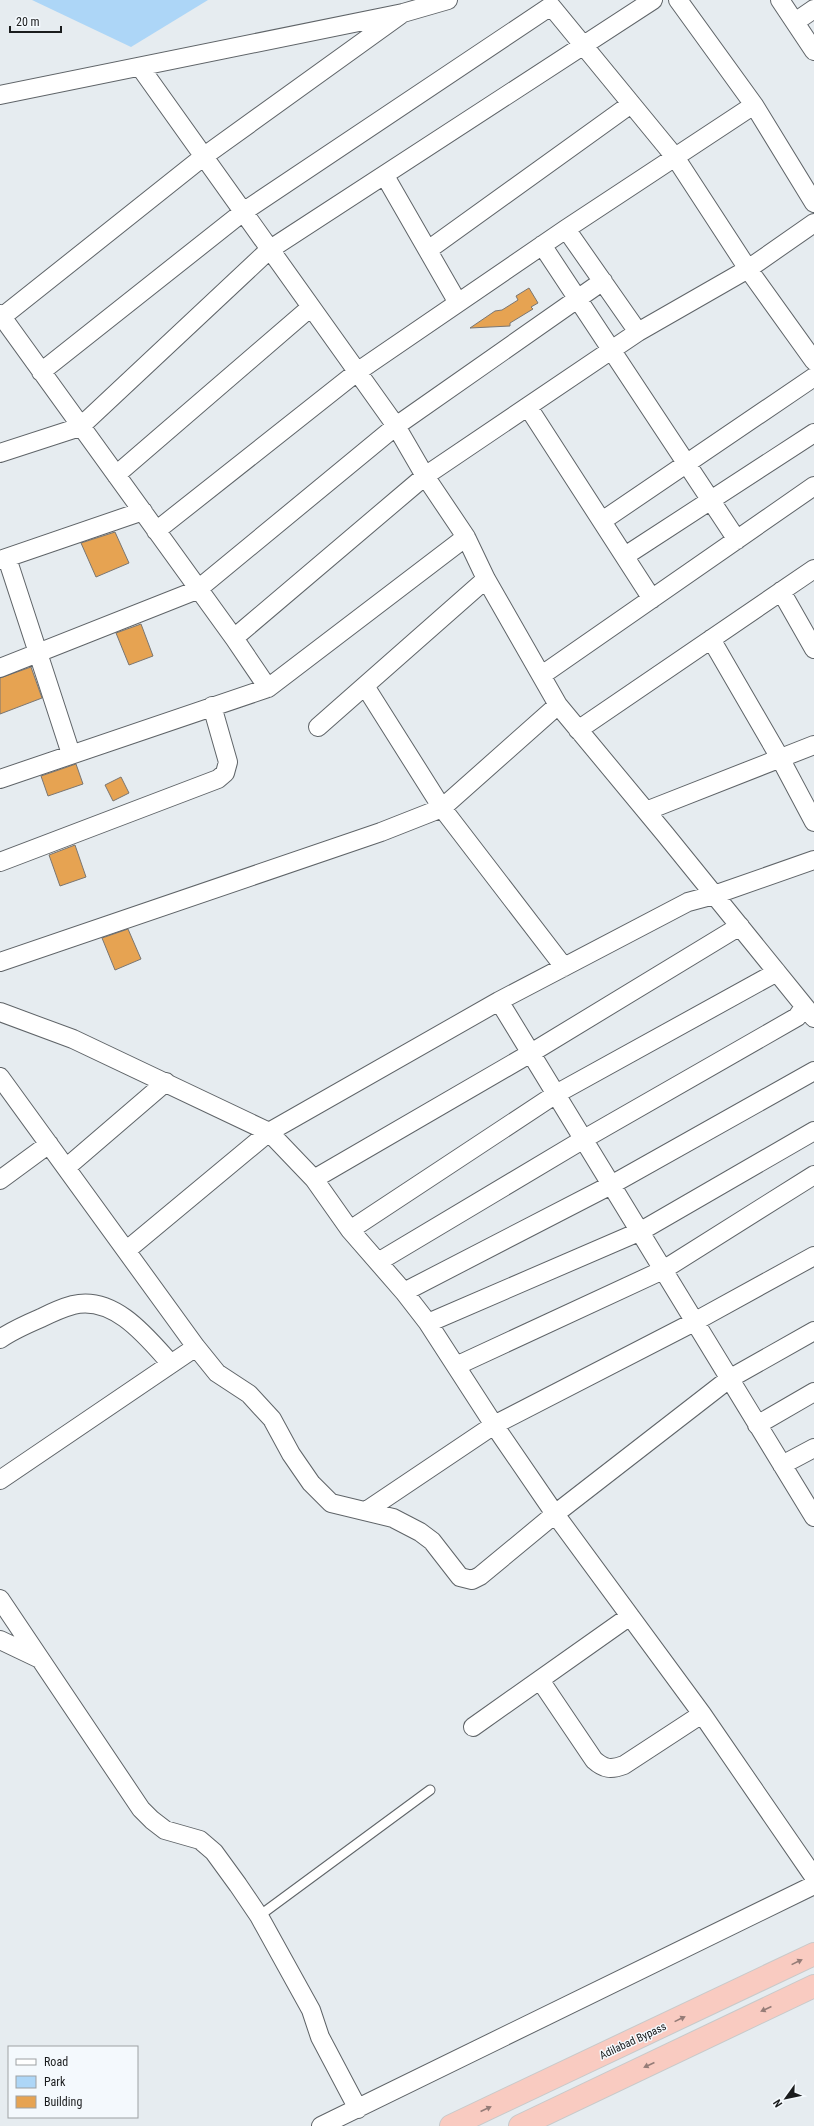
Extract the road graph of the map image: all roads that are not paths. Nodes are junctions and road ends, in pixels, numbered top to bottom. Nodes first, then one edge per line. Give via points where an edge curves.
1 (448, 0) edge
2 (654, 0) edge
3 (678, 0) edge
4 (780, 0) edge
5 (814, 9) edge
6 (403, 13) junction
7 (795, 22) junction
8 (583, 45) junction
9 (814, 51) edge
10 (140, 67) junction
11 (0, 95) edge
12 (631, 104) junction
13 (754, 105) junction
14 (203, 157) junction
15 (675, 157) junction
16 (385, 176) junction
17 (814, 203) edge
18 (243, 212) junction
19 (814, 223) edge
20 (566, 229) junction
21 (542, 246) junction
22 (269, 250) junction
23 (428, 250) junction
24 (748, 268) junction
25 (603, 281) junction
26 (578, 299) junction
27 (458, 303) junction
28 (311, 307) junction
29 (1, 316) edge
30 (638, 332) junction
31 (612, 350) junction
32 (814, 360) edge
33 (41, 372) junction
34 (357, 372) junction
35 (814, 377) edge
36 (528, 406) junction
37 (396, 426) junction
38 (80, 427) junction
39 (814, 433) edge
40 (0, 453) edge
41 (686, 463) junction
42 (116, 475) junction
43 (425, 476) junction
44 (814, 486) edge
45 (711, 500) junction
46 (143, 511) junction
47 (602, 521) junction
48 (156, 531) junction
49 (466, 538) junction
50 (737, 540) junction
51 (624, 556) junction
52 (3, 559) edge
53 (814, 569) edge
54 (486, 579) junction
55 (197, 590) junction
56 (781, 591) junction
57 (652, 599) junction
58 (234, 638) junction
59 (711, 639) junction
60 (814, 649) edge
61 (38, 653) junction
62 (0, 668) edge
63 (542, 675) junction
64 (365, 686) junction
65 (268, 688) junction
66 (558, 705) junction
67 (212, 706) junction
68 (318, 727) dead end
69 (578, 730) junction
70 (814, 745) edge
71 (70, 754) junction
72 (780, 758) junction
73 (0, 778) edge
74 (442, 808) junction
75 (646, 811) junction
76 (814, 822) edge
77 (814, 860) edge
78 (0, 862) edge
79 (714, 895) junction
80 (740, 926) junction
81 (0, 962) edge
82 (564, 967) junction
83 (777, 972) junction
84 (499, 1001) junction
85 (0, 1012) edge
86 (809, 1013) edge
87 (531, 1052) junction
88 (814, 1071) edge
89 (0, 1077) edge
90 (166, 1082) junction
91 (556, 1094) junction
92 (814, 1131) edge
93 (270, 1132) junction
94 (584, 1139) junction
95 (49, 1144) junction
96 (67, 1167) junction
97 (814, 1175) edge
98 (314, 1179) junction
99 (0, 1180) edge
100 (611, 1185) junction
101 (350, 1230) junction
102 (641, 1230) junction
103 (127, 1250) junction
104 (814, 1256) edge
105 (378, 1262) junction
106 (663, 1270) junction
107 (404, 1292) junction
108 (694, 1322) junction
109 (428, 1323) junction
110 (3, 1331) edge
111 (814, 1331) edge
112 (196, 1347) junction
113 (171, 1364) junction
114 (456, 1366) junction
115 (729, 1379) junction
116 (814, 1392) edge
117 (494, 1425) junction
118 (757, 1425) junction
119 (814, 1448) edge
120 (782, 1465) junction
121 (0, 1480) edge
122 (366, 1511) junction
123 (555, 1514) junction
124 (814, 1518) edge
125 (0, 1599) edge
126 (630, 1616) junction
127 (0, 1640) edge
128 (40, 1659) junction
129 (540, 1680) junction
130 (702, 1714) junction
131 (474, 1727) dead end
132 (430, 1790) dead end
133 (814, 1877) edge
134 (814, 1885) edge
135 (259, 1916) junction
136 (814, 1954) edge
137 (814, 1986) edge
138 (358, 2109) junction
139 (321, 2126) edge
140 (451, 2126) edge
141 (520, 2126) edge

1 - 6 street
2 - 8 street
3 - 13 street
4 - 7 street
5 - 7 street
6 - 10 street
6 - 14 street
7 - 9 street
8 - 12 street
8 - 16 street
8 - 18 street via 551,6
10 - 11 street
10 - 14 street
12 - 15 street
12 - 23 street
13 - 15 street
13 - 17 street
14 - 18 street
14 - 29 street
15 - 20 street
15 - 24 street
16 - 22 street
16 - 23 street
18 - 22 street
18 - 33 street
19 - 24 street
20 - 21 street
20 - 25 street
21 - 26 street
21 - 27 street
22 - 28 street
22 - 38 street
23 - 27 street
24 - 30 street
24 - 32 street
25 - 26 street
25 - 30 street
26 - 31 street
26 - 37 street
27 - 34 street
28 - 34 street
28 - 42 street
29 - 33 street
30 - 31 street
31 - 36 street
31 - 41 street
33 - 38 street
34 - 37 street
34 - 48 street
35 - 41 street
36 - 43 street
36 - 47 street
37 - 43 street
37 - 55 street
38 - 40 street
38 - 42 street
39 - 45 street
41 - 45 street
41 - 47 street
42 - 46 street
43 - 49 street
43 - 58 street
44 - 50 street
45 - 50 street
45 - 51 street
46 - 48 street
46 - 52 street
47 - 51 street
48 - 55 street
49 - 54 street
49 - 65 street
50 - 57 street
51 - 57 street
52 - 61 street
53 - 56 street
54 - 63 street
54 - 64 street
55 - 58 street
55 - 61 street
56 - 59 street
56 - 60 street
57 - 63 street
58 - 65 street
59 - 69 street
59 - 72 street
61 - 62 street
61 - 71 street
63 - 66 street
64 - 68 street
64 - 74 street
65 - 67 street
66 - 69 street
66 - 74 street
67 - 71 street
67 - 78 street via 228,762 225,773 218,779
69 - 75 street
70 - 72 street
71 - 73 street
72 - 75 street
72 - 76 street
74 - 81 street via 381,832
74 - 82 street
75 - 79 street
77 - 79 street
79 - 80 street
79 - 82 street via 688,902
80 - 83 street
80 - 87 street
82 - 84 street
83 - 86 street
83 - 91 street
84 - 87 street
84 - 93 street
85 - 90 street via 73,1039
86 - 94 street via 797,1017
87 - 91 street
87 - 98 street
88 - 100 street
89 - 95 street
90 - 93 street
90 - 96 street
91 - 94 street
91 - 101 street
92 - 102 street
93 - 98 street
93 - 103 street
94 - 100 street
94 - 105 street
95 - 96 street
95 - 99 street
96 - 103 street
97 - 106 street
98 - 101 street
100 - 102 street
100 - 107 street
101 - 105 street
102 - 106 street
102 - 109 street
103 - 112 street
104 - 108 street
105 - 107 street
106 - 108 street
106 - 114 street
107 - 109 street
108 - 115 street
108 - 117 street
109 - 114 street
110 - 113 street via 74,1305 98,1305 113,1311 132,1324
111 - 115 street
112 - 113 street
112 - 122 street via 217,1373 249,1394 272,1419 311,1483 331,1502
113 - 121 street
114 - 117 street
115 - 118 street
115 - 123 street
116 - 118 street
117 - 122 street
117 - 123 street
118 - 120 street
119 - 120 street
120 - 124 street
122 - 123 street via 393,1518 420,1532 439,1549 457,1574 466,1580 472,1580
123 - 126 street
125 - 128 street
126 - 129 street
126 - 130 street
127 - 128 street
128 - 135 street via 142,1809 165,1830 200,1840 214,1852
129 - 130 street via 594,1760 603,1767 613,1769 624,1765
129 - 131 street
130 - 133 street
132 - 135 lane
134 - 138 street
135 - 138 street via 311,2010 320,2037
140 -> 136 highway, Adilabad Bypass
137 -> 141 highway
138 - 139 street

